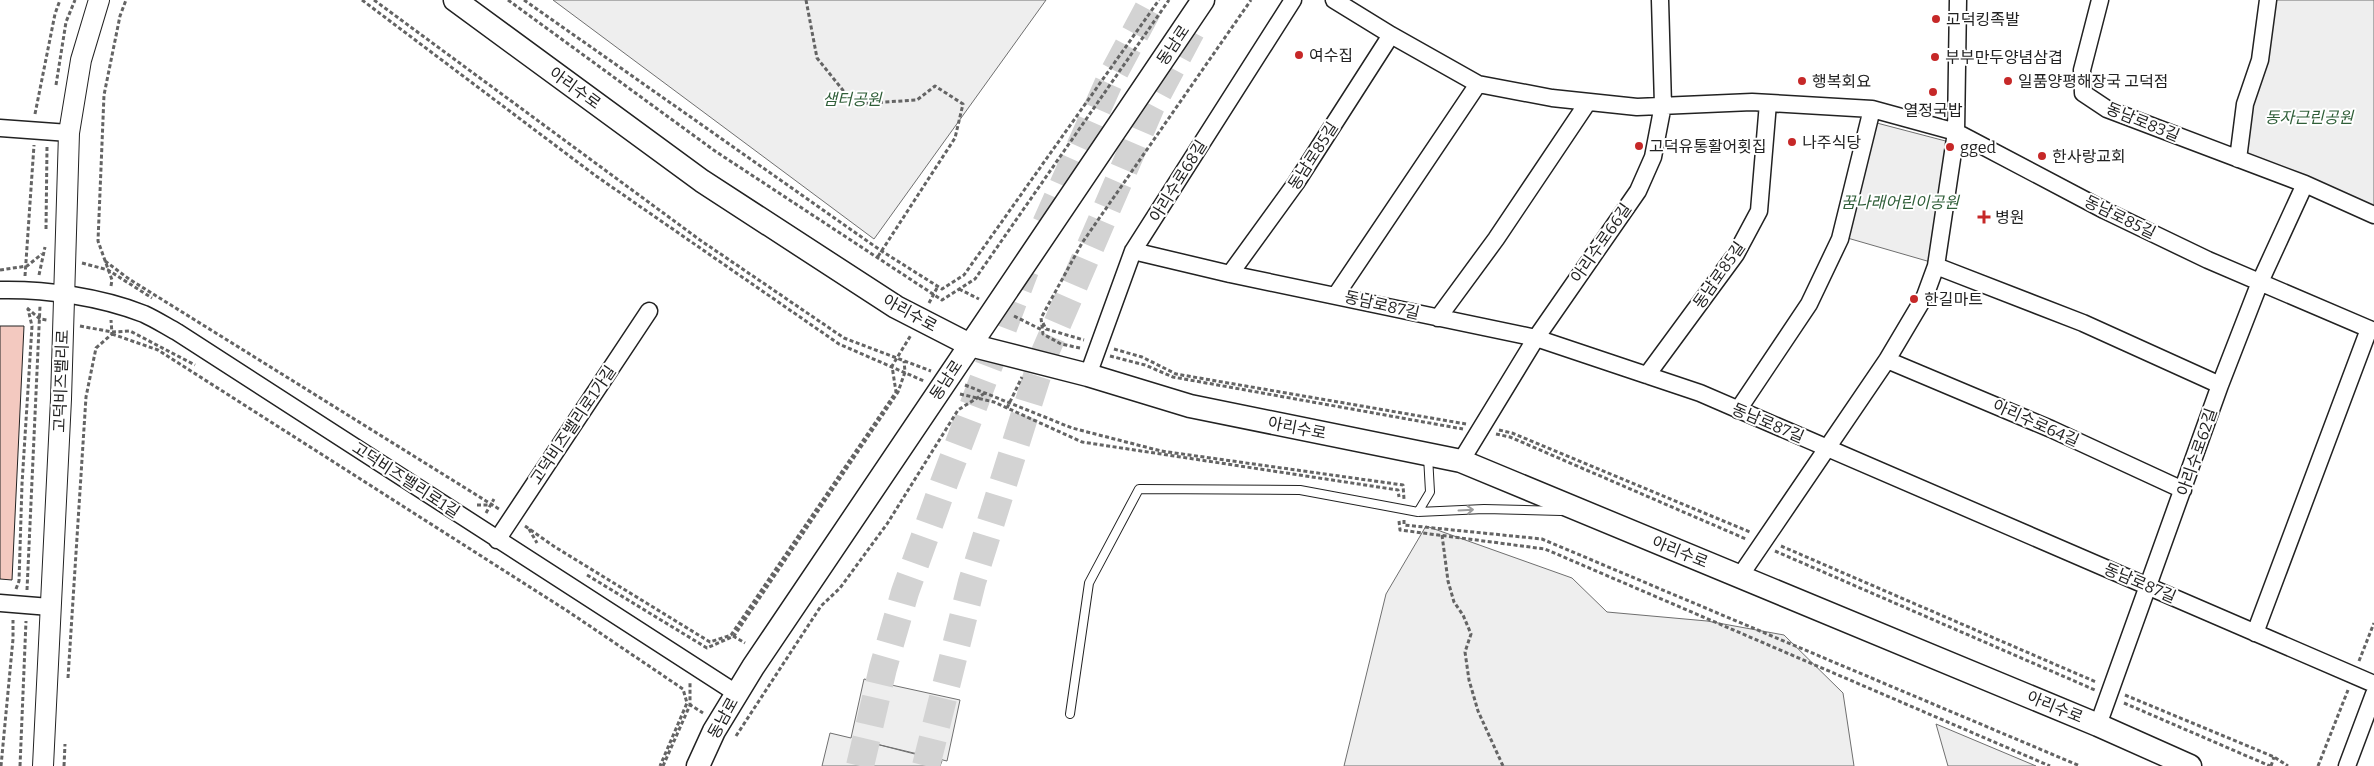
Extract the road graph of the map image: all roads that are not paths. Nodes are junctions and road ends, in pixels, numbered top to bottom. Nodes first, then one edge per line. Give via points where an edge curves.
1 (99, 0) edge
2 (455, 0) edge
3 (1203, 0) edge
4 (1293, 0) edge
5 (1334, 0) edge
6 (1660, 0) edge
7 (1958, 0) edge
8 (2100, 0) edge
9 (2268, 0) edge
10 (1391, 35) junction
11 (1478, 84) junction
12 (1588, 102) junction
13 (1768, 103) junction
14 (1663, 105) junction
15 (1872, 109) junction
16 (0, 128) edge
17 (1956, 132) junction
18 (69, 133) junction
19 (2238, 159) junction
20 (2305, 184) junction
21 (2374, 215) edge
22 (1133, 251) junction
23 (1936, 266) junction
24 (1230, 274) junction
25 (2260, 282) junction
26 (0, 290) edge
27 (64, 295) junction
28 (1336, 295) junction
29 (649, 311) dead end
30 (1438, 318) junction
31 (2371, 330) edge
32 (1536, 338) junction
33 (970, 345) junction
34 (1887, 360) junction
35 (1088, 375) junction
36 (1647, 375) junction
37 (2220, 384) junction
38 (1738, 410) junction
39 (1826, 448) junction
40 (1428, 454) junction
41 (1461, 461) junction
42 (2183, 490) junction
43 (1580, 511) junction
44 (1418, 512) junction
45 (497, 540) junction
46 (1740, 576) junction
47 (2148, 587) junction
48 (13, 604) edge
49 (50, 607) junction
50 (2255, 633) junction
51 (2374, 684) edge
52 (736, 694) junction
53 (2374, 694) edge
54 (1070, 714) dead end
55 (2098, 725) junction
56 (43, 766) edge
57 (698, 766) edge
58 (2190, 766) edge
59 (2347, 766) edge

1 - 18 street, 고덕비즈밸리로 via 81,60
2 - 33 main road, 아리수로 via 702,181 896,307
3 - 33 main road, 동남로
4 - 22 street, 아리수로68길
5 - 10 street, 동남로85길
6 - 14 street, 아리수로66길
7 - 17 street
8 - 19 street, 동남로83길 via 2082,70 2083,93 2107,109
9 - 19 street via 2260,60 2245,104
10 - 11 street, 동남로85길
10 - 24 street, 동남로85길 via 1296,183
11 - 12 street, 동남로85길
11 - 28 street
12 - 14 street, 동남로85길 via 1637,107
12 - 30 street via 1496,239
13 - 14 street, 동남로85길
13 - 15 street, 동남로85길
13 - 36 street, 동남로85길 via 1759,211 1736,254
14 - 32 street, 아리수로66길 via 1653,157 1638,191
15 - 17 street, 동남로85길
15 - 38 street via 1840,239 1809,304
16 - 18 street
17 - 23 street
17 - 25 street, 동남로85길 via 2104,210
18 - 27 street, 고덕비즈밸리로
19 - 20 street, 동남로83길
20 - 21 street, 동남로83길
20 - 25 street, 아리수로62길
22 - 24 street, 동남로87길
22 - 35 street, 아리수로68길
23 - 34 street via 1925,296
23 - 37 street via 2083,323
24 - 28 street, 동남로87길
25 - 31 street, 동남로85길
25 - 37 street, 아리수로62길
26 - 27 street, 고덕비즈밸리로1길
27 - 45 street, 고덕비즈밸리로1길 via 117,305 161,323
27 - 49 street, 고덕비즈밸리로
28 - 30 street, 동남로87길
29 - 45 street, 고덕비즈밸리로1가길
30 - 32 street, 동남로87길
31 - 50 street, 동남로85길
32 - 36 street, 동남로87길
32 - 41 street, 아리수로66길
33 - 35 main road, 아리수로
33 - 52 main road, 동남로
34 - 39 street
34 - 42 street, 아리수로64길 via 2051,429
35 - 40 main road, 아리수로 via 1190,406
36 - 38 street, 동남로87길
37 - 42 street, 아리수로62길
38 - 39 street, 동남로87길
39 - 46 street
39 - 47 street, 동남로87길
40 - 41 main road, 아리수로
40 - 44 lane via 1430,492
41 - 43 main road, 아리수로
42 - 47 street, 아리수로62길
44 -> 43 lane via 1484,509
43 - 46 main road, 아리수로
44 - 54 lane via 1300,490 1139,489 1089,583
45 - 52 street, 고덕비즈밸리로1길
46 - 55 main road, 아리수로
47 - 50 street, 동남로87길
47 - 55 street, 아리수로62길
48 - 49 street
49 - 56 street, 고덕비즈밸리로
50 - 51 street, 동남로87길
52 - 57 main road, 동남로 via 714,730
53 - 59 street
55 - 58 main road, 아리수로

